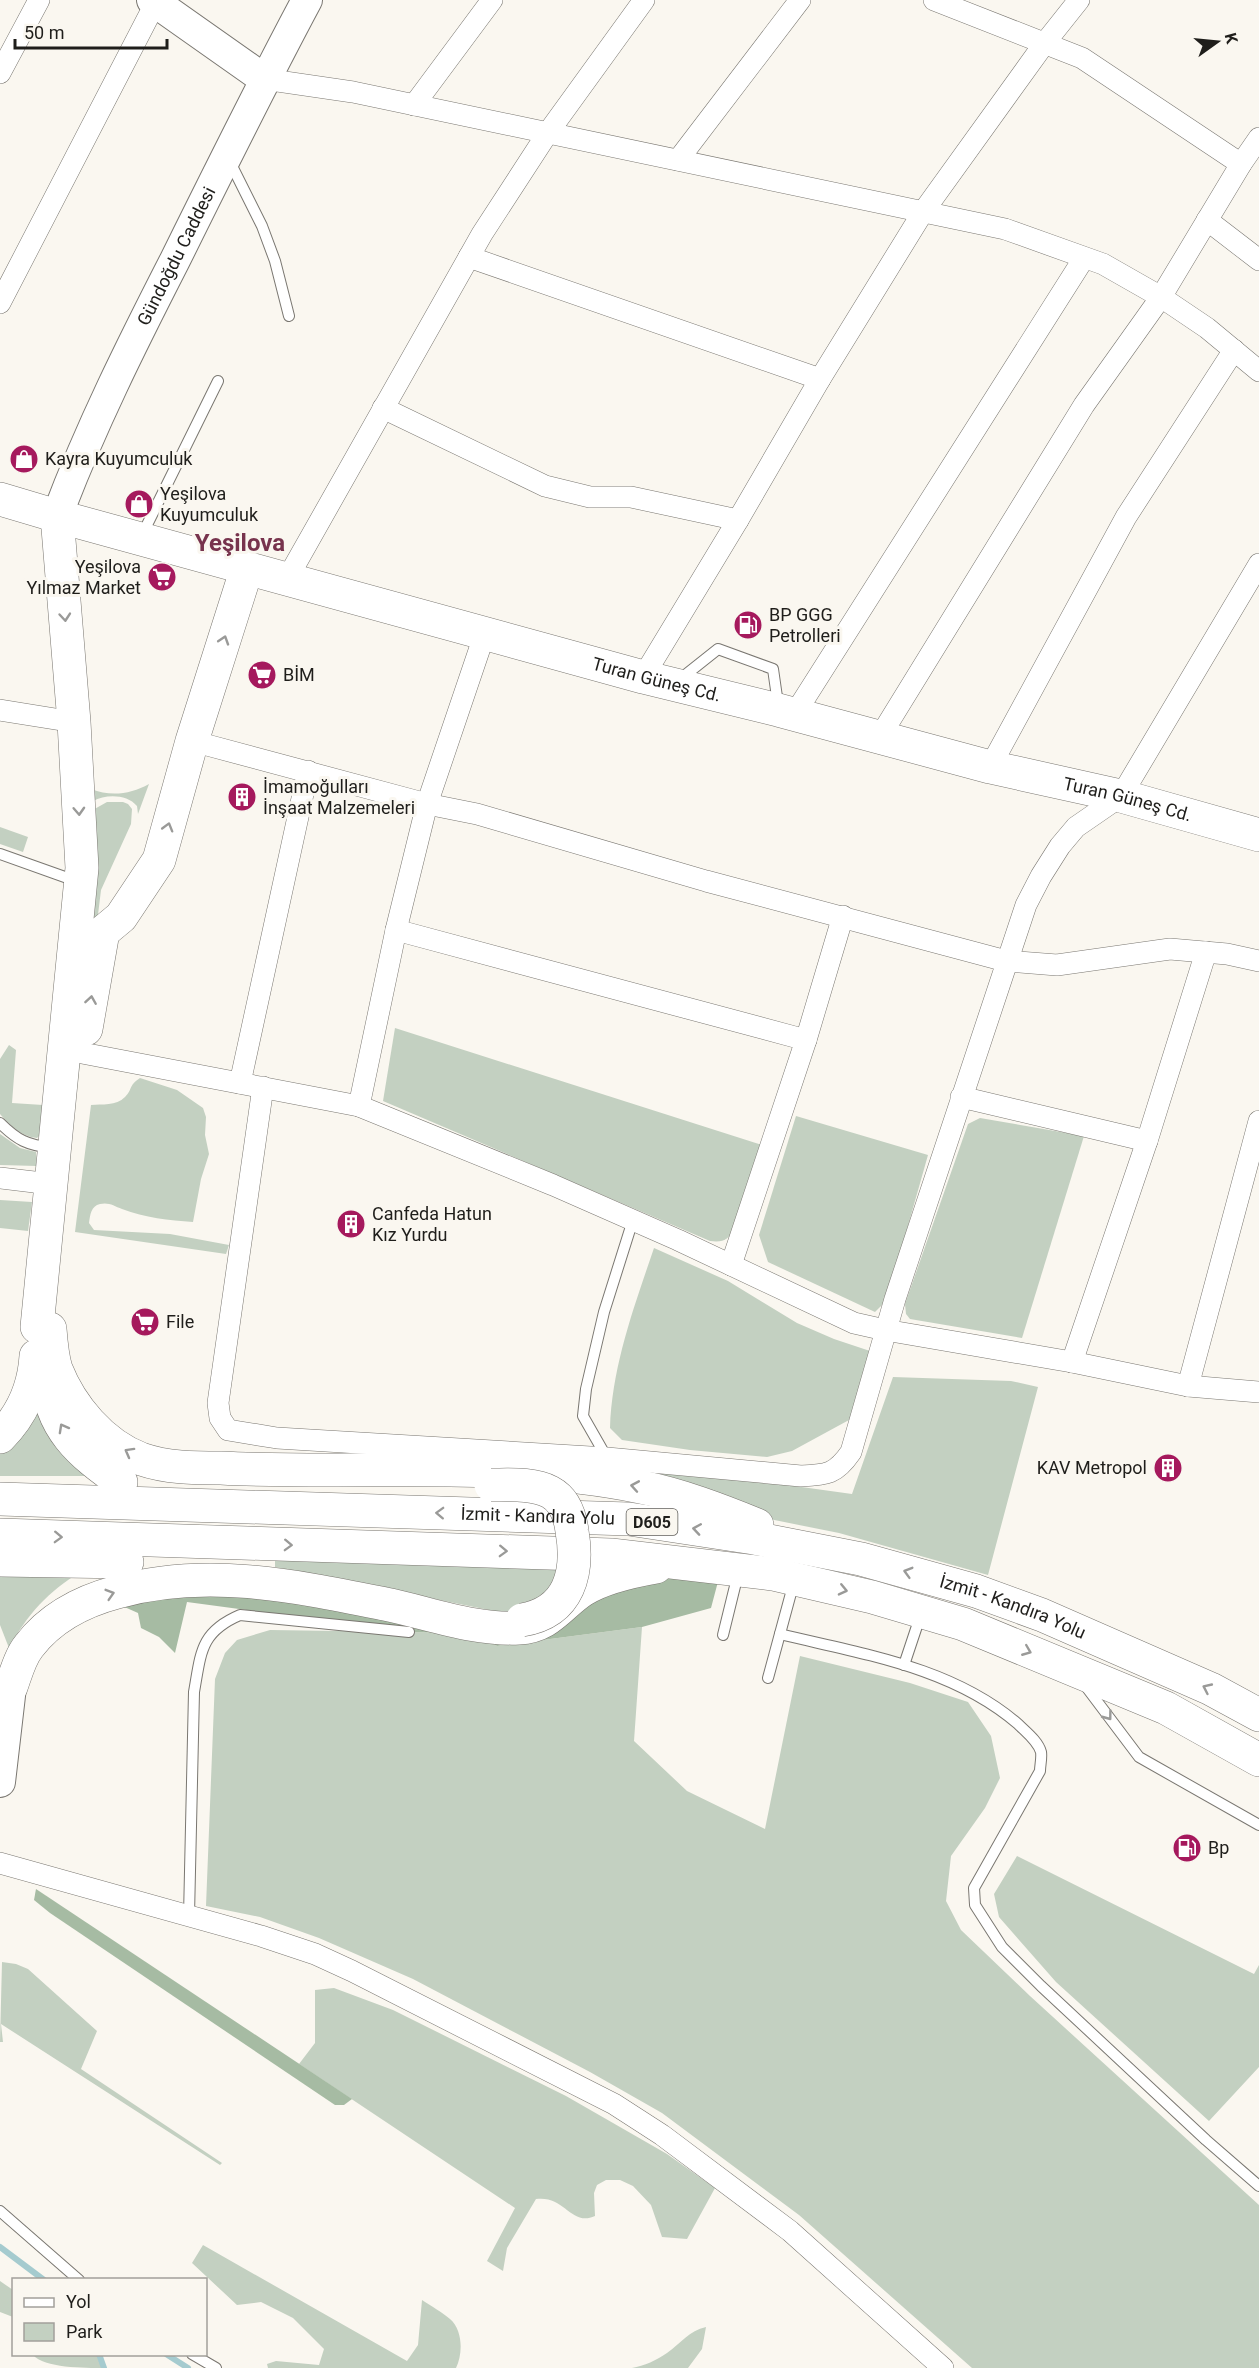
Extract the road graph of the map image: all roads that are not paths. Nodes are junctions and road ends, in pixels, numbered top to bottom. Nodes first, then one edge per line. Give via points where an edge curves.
1 (39, 0) edge
2 (307, 0) edge
3 (492, 0) edge
4 (645, 0) edge
5 (800, 0) edge
6 (934, 0) edge
7 (1079, 0) edge
8 (154, 1) edge
9 (1044, 44) junction
10 (0, 73) edge
11 (264, 79) junction
12 (414, 105) junction
13 (547, 134) junction
14 (1259, 138) edge
15 (226, 156) junction
16 (678, 160) junction
17 (1241, 164) junction
18 (923, 212) junction
19 (1207, 220) junction
20 (469, 257) junction
21 (1084, 258) junction
22 (1259, 260) edge
23 (1161, 297) junction
24 (0, 303) edge
25 (289, 316) dead end
26 (1234, 350) junction
27 (1259, 371) edge
28 (820, 379) junction
29 (218, 381) dead end
30 (383, 408) junction
31 (0, 499) edge
32 (57, 516) junction
33 (738, 520) junction
34 (140, 539) junction
35 (1259, 564) edge
36 (247, 568) junction
37 (287, 579) junction
38 (485, 633) junction
39 (659, 681) junction
40 (0, 710) edge
41 (786, 712) junction
42 (74, 722) junction
43 (879, 738) junction
44 (192, 741) junction
45 (990, 767) junction
46 (308, 771) junction
47 (1121, 796) junction
48 (427, 804) junction
49 (1259, 834) edge
50 (0, 854) edge
51 (80, 883) junction
52 (843, 916) junction
53 (396, 930) junction
54 (1206, 952) junction
55 (1006, 961) junction
56 (1259, 962) edge
57 (806, 1040) junction
58 (82, 1053) junction
59 (240, 1083) junction
60 (263, 1087) junction
61 (962, 1097) junction
62 (359, 1106) junction
63 (1259, 1120) edge
64 (0, 1123) edge
65 (1147, 1141) junction
66 (55, 1148) junction
67 (0, 1178) edge
68 (51, 1184) junction
69 (633, 1220) junction
70 (731, 1265) junction
71 (44, 1328) junction
72 (885, 1330) junction
73 (1072, 1362) junction
74 (1188, 1386) junction
75 (1259, 1392) edge
76 (0, 1408) edge
77 (0, 1437) edge
78 (608, 1458) junction
79 (0, 1481) edge
80 (121, 1482) junction
81 (0, 1499) edge
82 (0, 1535) edge
83 (808, 1549) junction
84 (0, 1560) edge
85 (136, 1562) junction
86 (678, 1563) junction
87 (739, 1570) junction
88 (795, 1579) junction
89 (922, 1612) junction
90 (409, 1632) dead end
91 (780, 1634) junction
92 (723, 1635) dead end
93 (0, 1646) edge
94 (904, 1665) junction
95 (1073, 1670) junction
96 (768, 1678) dead end
97 (3, 1686) edge
98 (1259, 1715) edge
99 (1259, 1760) edge
100 (0, 1782) edge
101 (1259, 1825) edge
102 (0, 1863) edge
103 (189, 1916) junction
104 (1259, 2186) edge
105 (0, 2211) edge
106 (77, 2278) edge
107 (194, 2356) edge
108 (216, 2368) edge
109 (943, 2368) edge

1 - 10 street
2 - 11 street, Gündoğdu Caddesi
3 - 12 street
4 - 13 street
5 - 16 street
6 - 9 street
7 - 9 street
8 - 11 street
8 - 24 street
9 - 17 street via 1082,58
9 - 18 street
11 - 12 street
11 - 15 street, Gündoğdu Caddesi
12 - 13 street
13 - 16 street
13 - 20 street
14 - 17 street
15 - 25 lane via 262,226
15 - 32 street, Gündoğdu Caddesi via 111,387
16 - 18 street
17 - 19 street
18 - 21 street via 1005,229
18 - 28 street
19 - 22 street
19 - 23 street
20 - 28 street
20 - 30 street
21 - 23 street via 1103,264
21 - 41 street
23 - 26 street
23 - 43 street via 1084,405
26 - 27 street
26 - 45 street via 1126,517
28 - 33 street
29 - 34 lane
30 - 33 street via 545,486 590,497 631,497
30 - 37 street
31 - 32 main road, Turan Güneş Cd.
32 - 34 main road, Turan Güneş Cd.
32 -> 42 main road
33 - 39 street
34 - 36 main road, Turan Güneş Cd.
35 - 47 street
36 - 37 main road, Turan Güneş Cd.
44 -> 36 main road
37 - 38 main road, Turan Güneş Cd.
38 - 39 main road, Turan Güneş Cd.
38 - 48 street
39 - 41 main road, Turan Güneş Cd.
39 - 41 lane via 718,649 773,669
40 - 42 street
41 - 43 main road, Turan Güneş Cd.
42 -> 51 main road
43 - 45 main road, Turan Güneş Cd.
44 - 46 street
58 -> 44 main road via 103,932 121,917 159,860
45 - 47 main road, Turan Güneş Cd.
46 - 48 street
46 - 59 street
47 - 49 main road, Turan Güneş Cd.
47 - 55 street via 1076,827 1060,846 1026,905
48 - 52 street via 477,814 706,881
48 - 53 street
50 - 51 lane
51 - 66 main road
52 - 55 street
52 - 57 street
53 - 57 street
53 - 62 street
54 - 55 street via 1170,949 1057,965
54 - 56 street
54 - 65 street
55 - 61 street
57 - 70 street
58 - 59 street
58 - 71 main road
59 - 60 street
60 - 62 street
60 - 78 street via 218,1403 220,1418 228,1430 289,1439
61 - 65 street
61 - 72 street
62 - 69 street
63 - 74 street
64 - 66 lane via 14,1137
65 - 73 street
66 - 68 main road
67 - 68 street
68 - 71 main road
69 - 70 street
69 - 78 lane via 604,1312 586,1389 584,1416
70 - 72 street via 854,1323
71 - 76 main road via 12,1396
71 - 77 main road via 22,1410
80 -> 71 main road via 70,1441 57,1418 49,1391
83 -> 71 main road via 710,1506 642,1487 556,1473 166,1467 124,1450 92,1425 56,1367
72 - 73 street
72 - 78 street via 851,1452 840,1468 824,1475 801,1476
73 - 74 street
74 - 75 street
79 - 80 main road
80 - 85 main road, bridge via 537,1487 552,1492 567,1508 575,1562 572,1580 555,1605 535,1618 522,1620 483,1617 294,1574
83 -> 81 main road, İzmit - Kandıra Yolu / D605 via 629,1519
82 -> 86 main road, İzmit - Kandıra Yolu / D605 via 611,1555
98 -> 83 main road, İzmit - Kandıra Yolu / D605 via 1211,1689 1042,1615 976,1591 861,1559
84 - 85 main road
85 - 97 main road via 78,1583 55,1599 22,1644
86 - 87 main road, İzmit - Kandıra Yolu / D605
97 -> 86 main road via 29,1646 54,1620 105,1595 158,1583 186,1579 276,1584 475,1625 521,1628 546,1621 585,1589 630,1572
87 - 88 main road, İzmit - Kandıra Yolu / D605
87 - 92 lane
88 -> 89 main road, İzmit - Kandıra Yolu / D605
88 - 91 lane
89 - 94 lane
89 -> 95 main road, İzmit - Kandıra Yolu / D605 via 963,1624
90 - 103 lane via 240,1615 222,1622 208,1636 194,1692
91 - 94 lane
91 - 96 lane
93 - 97 main road
94 - 104 lane via 976,1693 1008,1715 1031,1736 1041,1752 1040,1771 974,1888 975,1905 1002,1947
95 - 99 main road, İzmit - Kandıra Yolu / D605 via 1166,1708
95 -> 101 lane via 1139,1757
97 - 100 street
102 - 103 street
103 - 109 street via 261,1936 343,1967 614,2104 711,2170 790,2231
105 - 106 lane
107 - 108 lane

